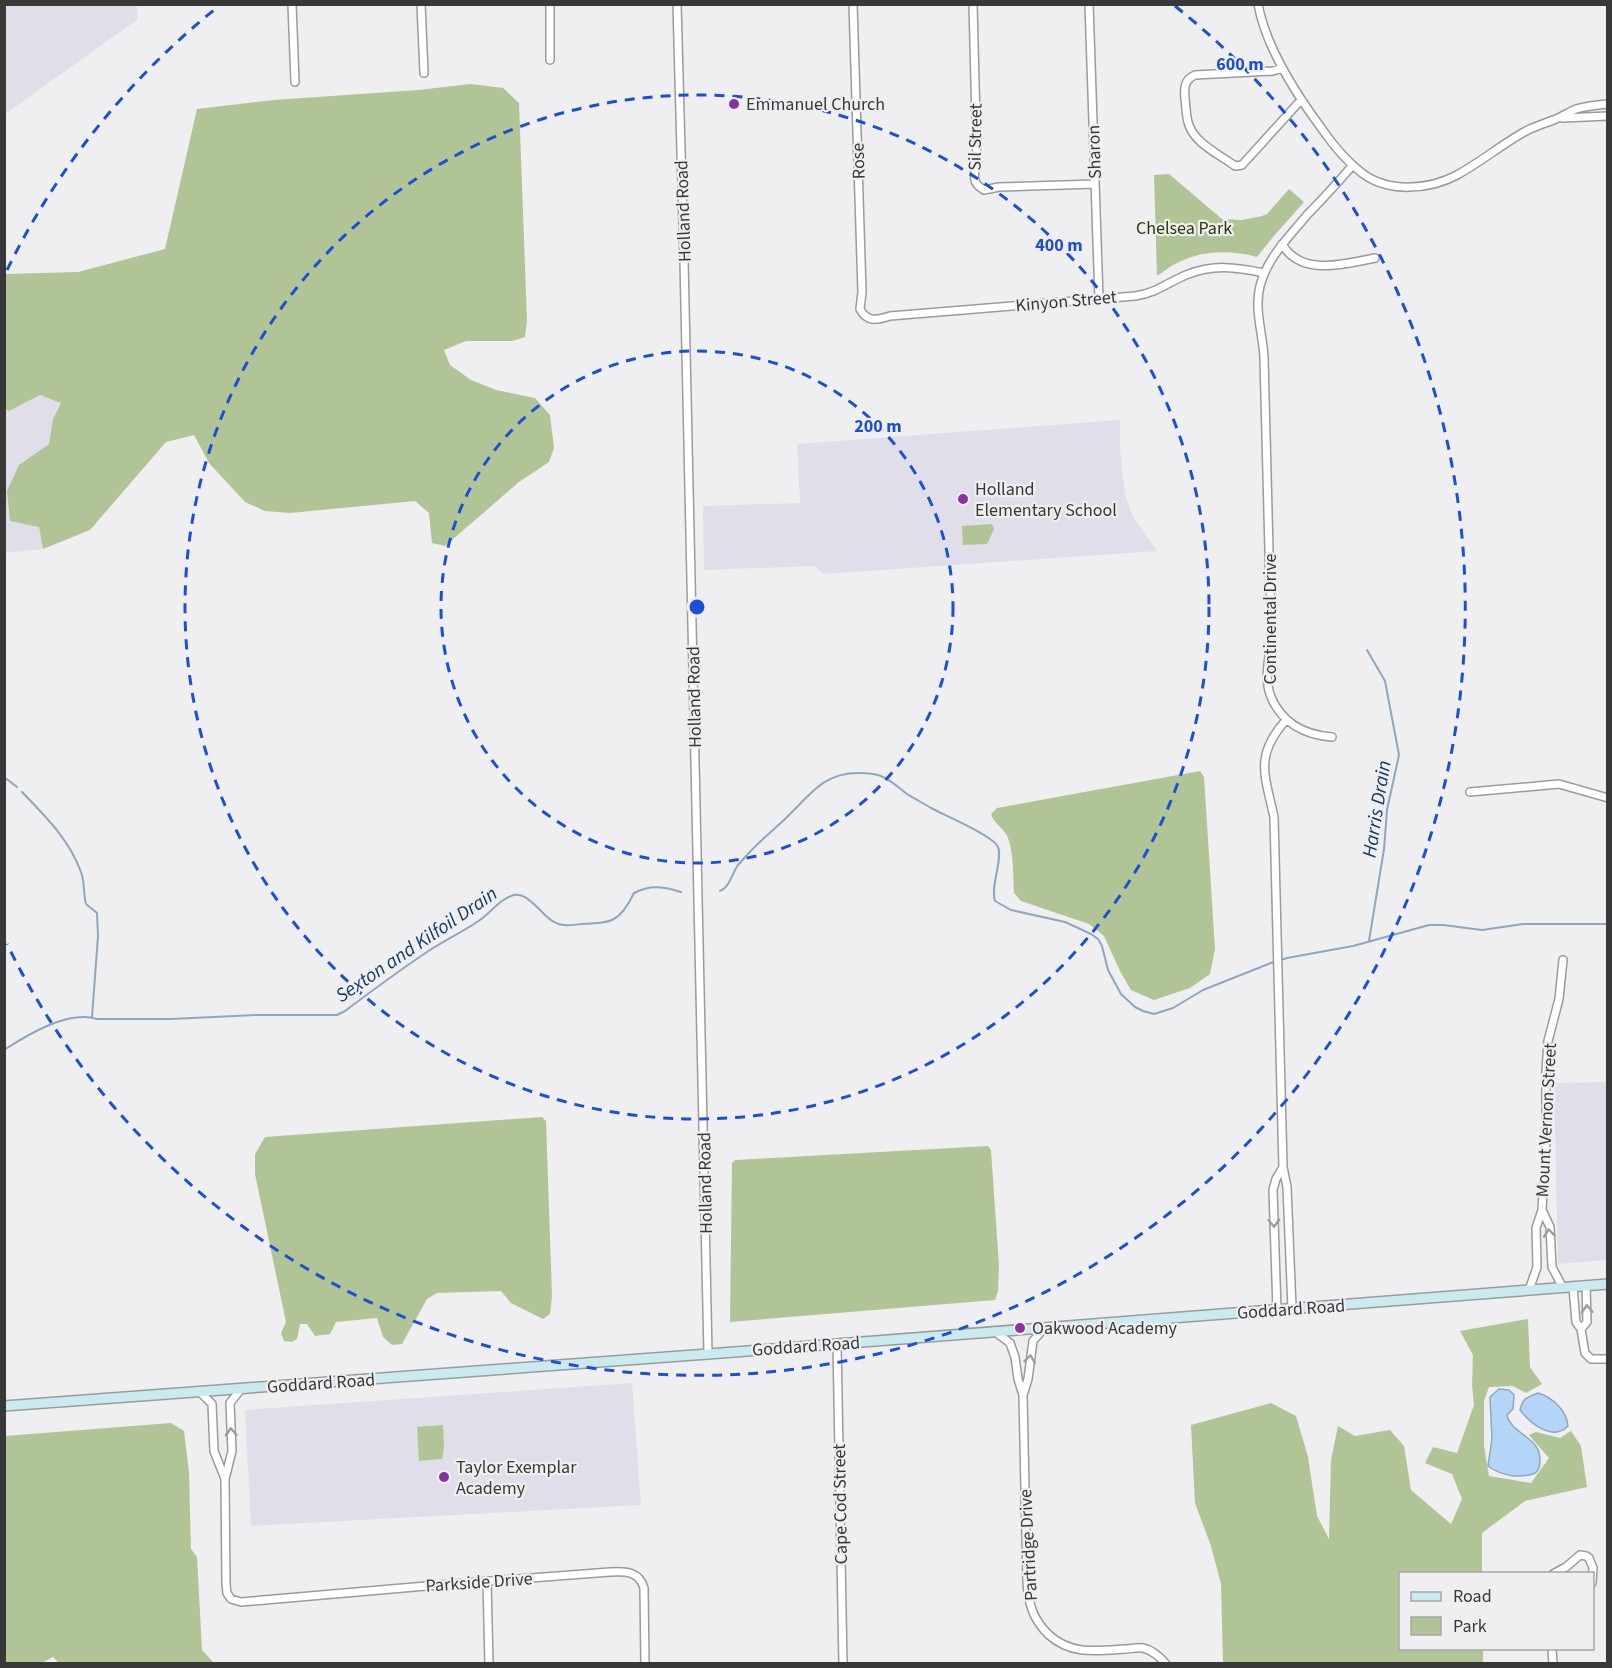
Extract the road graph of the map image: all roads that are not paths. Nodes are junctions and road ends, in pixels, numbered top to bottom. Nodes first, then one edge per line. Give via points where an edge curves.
1 (292, 4) edge
2 (421, 4) edge
3 (550, 4) edge
4 (677, 4) edge
5 (853, 4) edge
6 (973, 4) edge
7 (1089, 4) edge
8 (1257, 4) edge
9 (550, 60) dead end
10 (1282, 68) junction
11 (423, 73) dead end
12 (295, 82) dead end
13 (1301, 100) junction
14 (1608, 104) edge
15 (1608, 116) edge
16 (1557, 119) junction
17 (1353, 165) junction
18 (1095, 184) junction
19 (1282, 244) junction
20 (1375, 258) dead end
21 (1264, 273) junction
22 (1099, 299) junction
23 (864, 316) joint
24 (1286, 720) junction
25 (1332, 737) dead end
26 (1470, 792) dead end
27 (1608, 798) edge
28 (1563, 960) dead end
29 (1283, 1167) junction
30 (1542, 1210) junction
31 (1608, 1284) edge
32 (1586, 1286) junction
33 (1568, 1287) junction
34 (1529, 1290) junction
35 (1292, 1308) junction
36 (1277, 1310) junction
37 (1045, 1327) junction
38 (1581, 1329) junction
39 (994, 1331) junction
40 (837, 1344) junction
41 (708, 1354) junction
42 (1608, 1359) edge
43 (241, 1389) junction
44 (200, 1392) junction
45 (1023, 1395) junction
46 (4, 1406) edge
47 (225, 1479) junction
48 (1557, 1572) edge
49 (1593, 1572) edge
50 (487, 1581) junction
51 (489, 1664) edge
52 (645, 1664) edge
53 (843, 1664) edge
54 (1166, 1664) edge

1 - 12 street
2 - 11 street
3 - 9 street
4 - 41 street, Holland Road
5 - 23 street, Rose via 860,309
6 - 18 street, Sil Street via 977,185 984,190
7 - 18 street, Sharon
8 - 10 street
10 - 13 street
10 - 13 street via 1189,78 1185,92 1191,130 1198,140 1235,166 1242,165
13 - 17 street via 1341,155
14 - 16 street via 1575,110
15 - 16 street
16 - 17 street via 1525,132 1455,176 1428,186 1387,184 1366,176
17 - 19 street, Continental Drive
18 - 22 street, Sharon
19 - 20 street via 1288,254 1302,263 1335,267
19 - 21 street, Continental Drive
21 - 22 street, Kinyon Street via 1233,267 1210,268 1145,294
21 - 24 street, Continental Drive via 1258,302 1264,353 1270,595 1267,677 1272,698
22 - 23 street, Kinyon Street via 876,320
24 - 25 street via 1310,733
24 - 29 street via 1275,732 1264,763 1274,817
26 - 27 street via 1559,784
28 - 30 street, Mount Vernon Street via 1559,999 1548,1041
29 - 35 street
29 -> 36 street via 1275,1179 1274,1190
33 -> 30 street, Mount Vernon Street via 1551,1267 1550,1227
30 - 34 street, Mount Vernon Street via 1536,1228 1537,1267
31 - 32 main road, Goddard Road
32 - 33 main road, Goddard Road
38 -> 32 street via 1587,1322
33 - 34 main road, Goddard Road
33 - 38 street, Mount Vernon Street
34 - 35 main road, Goddard Road
35 - 36 main road, Goddard Road
36 - 37 main road, Goddard Road
37 - 39 main road, Goddard Road
45 -> 37 street via 1033,1341
38 - 42 street, Mount Vernon Street via 1588,1357
39 - 40 main road, Goddard Road
39 - 45 street via 1010,1343
40 - 41 main road, Goddard Road
40 - 53 street, Cape Cod Street
41 - 43 main road, Goddard Road
43 - 44 main road, Goddard Road
47 -> 43 street via 232,1451 230,1403
44 - 46 main road, Goddard Road
44 - 47 street via 212,1404 214,1451
45 - 54 street, Partridge Drive via 1027,1581 1032,1612 1044,1630 1069,1647 1096,1651 1142,1648
47 - 50 street, Parkside Drive via 226,1584 231,1599 241,1602
48 - 49 street via 1580,1555 1589,1558
50 - 51 street
50 - 52 street, Parkside Drive via 621,1571 635,1574 644,1588

